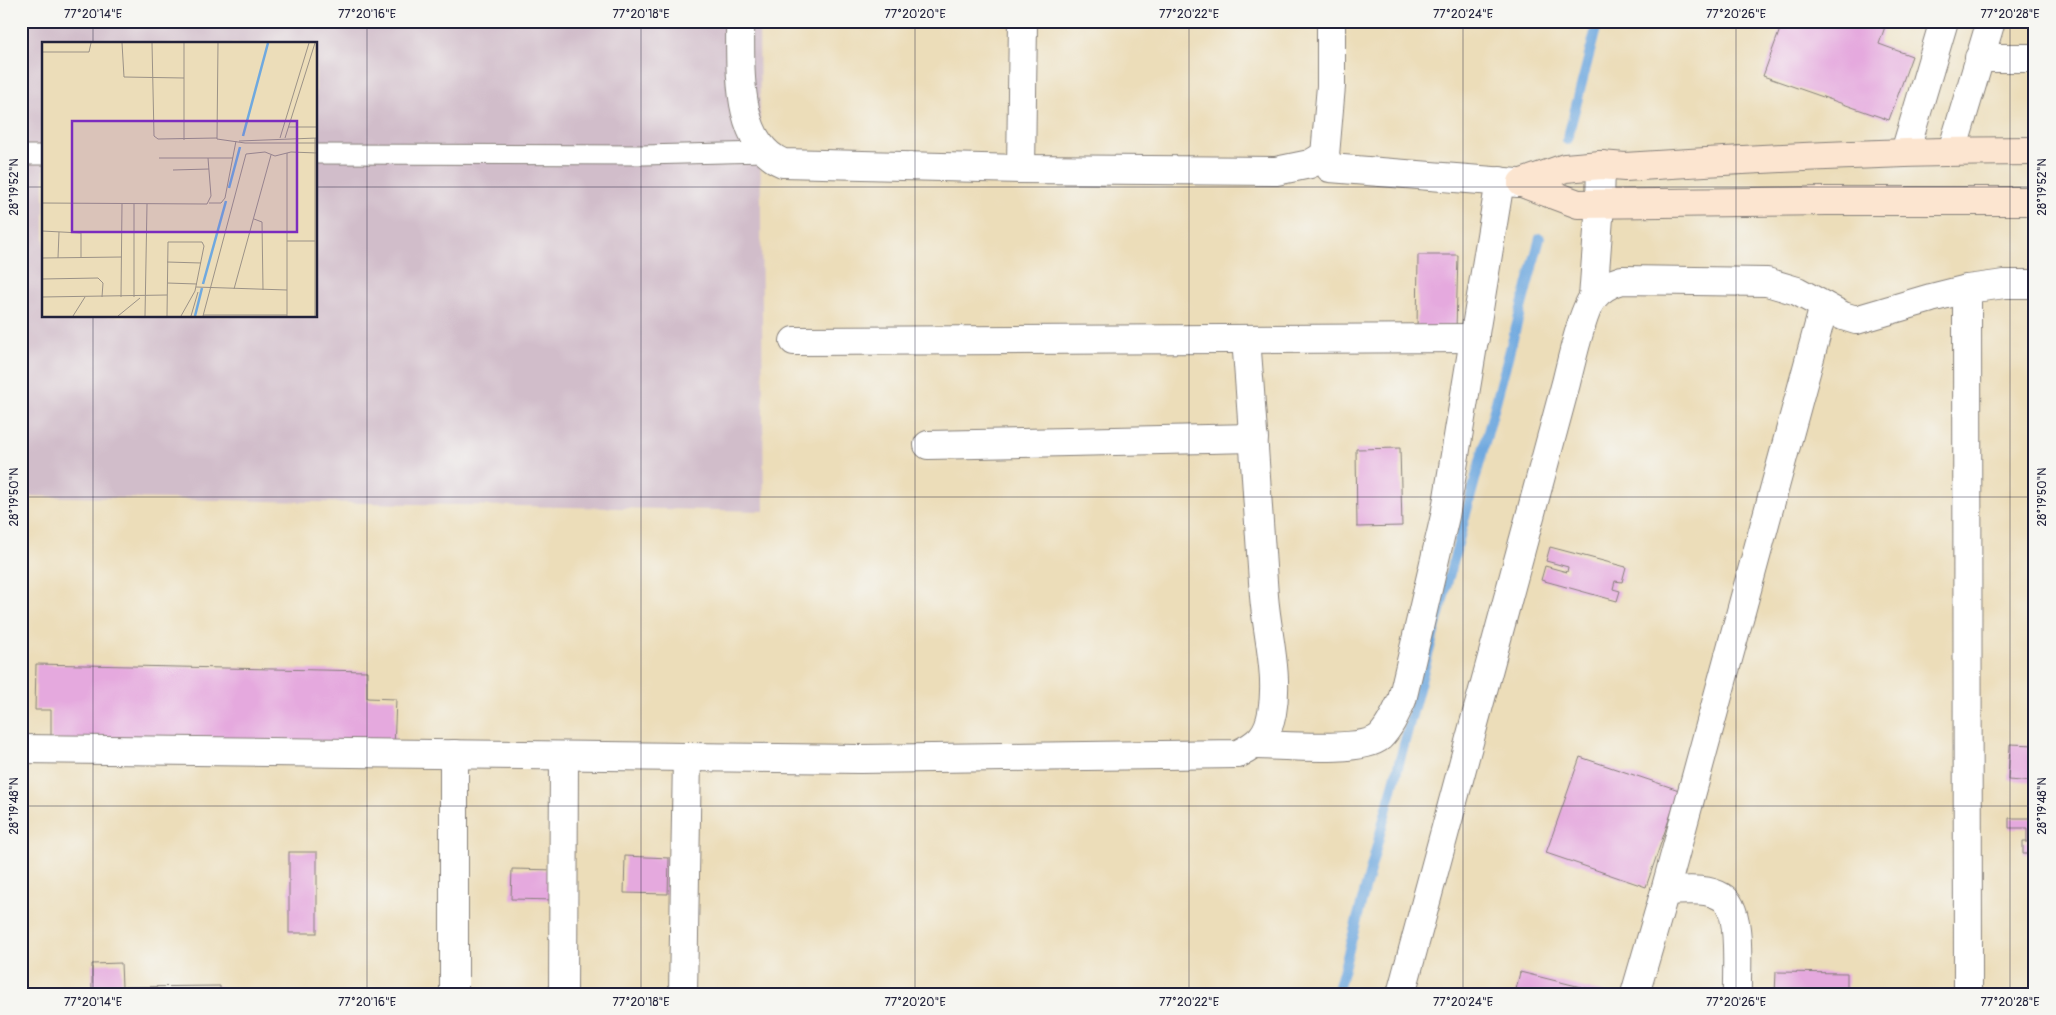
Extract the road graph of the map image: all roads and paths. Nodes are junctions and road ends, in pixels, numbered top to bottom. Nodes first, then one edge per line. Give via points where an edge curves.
1 (740, 21) edge
2 (1023, 21) edge
3 (1331, 21) edge
4 (1944, 21) edge
5 (1991, 21) edge
6 (1979, 58) junction
7 (2035, 58) edge
8 (1952, 151) junction
9 (2035, 151) edge
10 (764, 152) junction
11 (1905, 152) junction
12 (318, 154) edge
13 (21, 155) edge
14 (42, 155) edge
15 (1326, 155) junction
16 (1601, 166) junction
17 (1021, 169) junction
18 (1511, 182) junction
19 (2035, 201) edge
20 (1600, 204) junction
21 (2035, 284) edge
22 (1967, 289) junction
23 (1593, 298) junction
24 (1824, 306) junction
25 (1475, 338) junction
26 (1246, 339) junction
27 (794, 341) dead end
28 (1254, 438) junction
29 (928, 445) dead end
30 (1256, 745) junction
31 (21, 749) edge
32 (454, 754) junction
33 (564, 756) junction
34 (687, 757) junction
35 (1665, 892) junction
36 (454, 994) edge
37 (563, 994) edge
38 (684, 994) edge
39 (1401, 994) edge
40 (1635, 994) edge
41 (1737, 994) edge
42 (1968, 994) edge

1 - 10 street via 744,104 755,139
2 - 17 street
3 - 15 street
4 - 11 street
5 - 6 street
6 - 7 street
6 - 8 street
8 - 9 street
8 - 11 street
10 - 12 lane via 654,155
10 - 17 street via 783,163
11 - 16 street
13 - 14 lane
15 - 17 street via 1310,164 1276,171
15 - 18 street via 1330,168
16 - 18 street via 1565,168
16 - 20 street
18 - 20 street via 1578,204
18 - 25 street
19 - 20 street
20 - 23 street
21 - 22 street
22 - 24 street via 1856,320
22 - 42 street
23 - 24 street via 1610,283 1622,280 1767,282 1797,291
23 - 39 street via 1586,310
24 - 35 street
25 - 26 street
25 - 30 street via 1445,516 1402,700 1391,723 1379,738 1364,745
26 - 27 street
26 - 28 street
28 - 29 street
28 - 30 street via 1264,598 1274,687 1272,714 1266,732
30 - 34 street via 1238,754 860,759
31 - 32 street
32 - 33 street
32 - 36 street
33 - 34 street
33 - 37 street
34 - 38 street
35 - 40 street
35 - 41 street via 1706,892 1722,897 1731,905 1736,922

